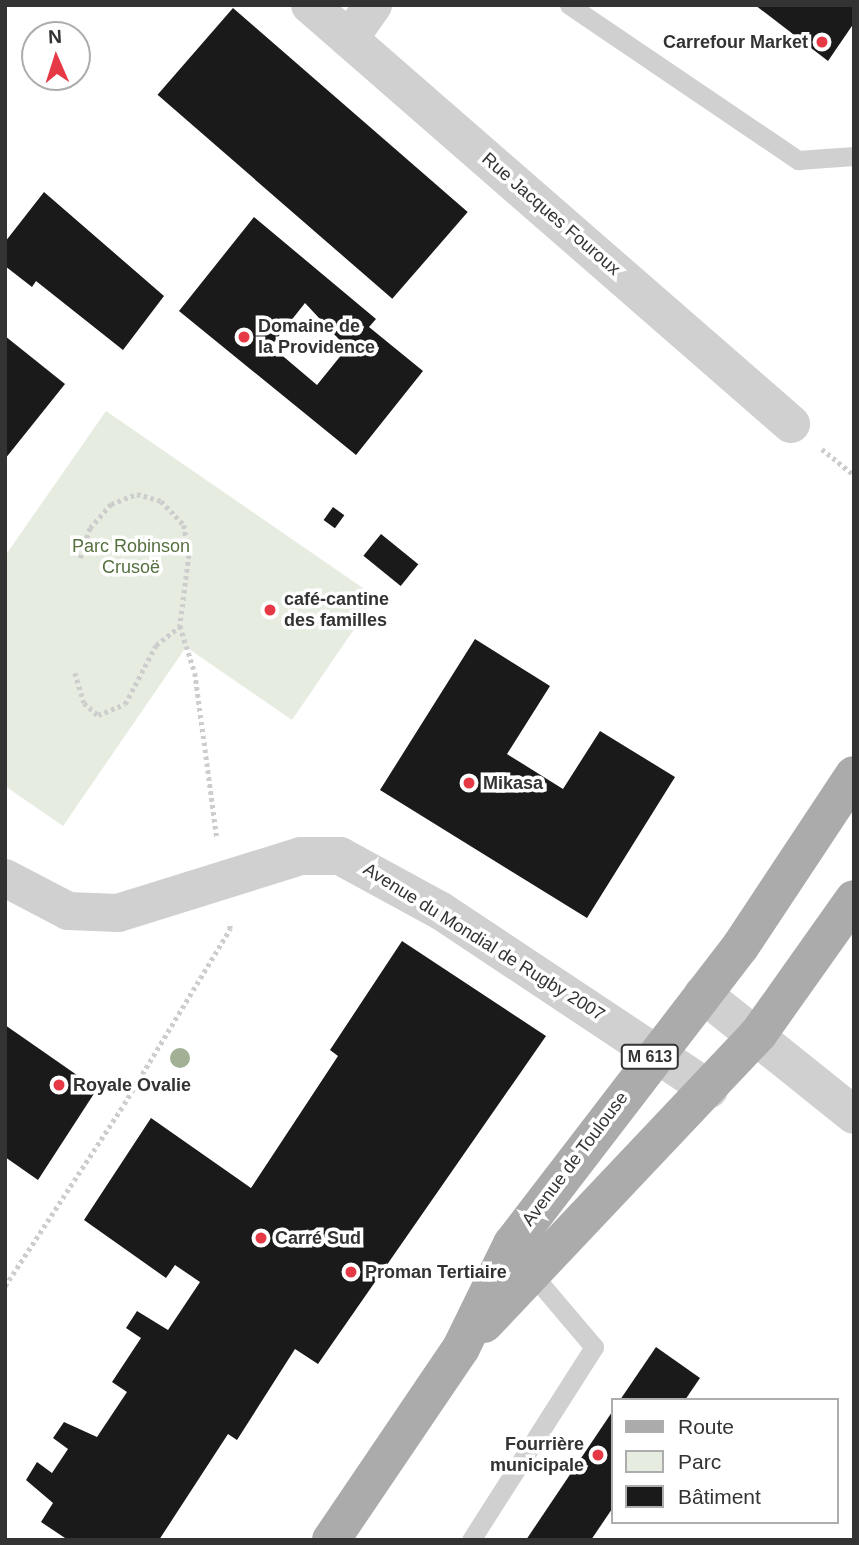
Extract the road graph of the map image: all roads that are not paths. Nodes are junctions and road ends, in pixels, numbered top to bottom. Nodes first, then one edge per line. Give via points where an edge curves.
1 (310, 5) edge
2 (373, 5) edge
3 (570, 8) edge
4 (349, 39) junction
5 (854, 156) edge
6 (791, 424) dead end
7 (854, 775) edge
8 (5, 878) edge
9 (854, 899) edge
10 (703, 993) junction
11 (759, 1033) junction
12 (656, 1049) junction
13 (709, 1089) junction
14 (854, 1115) edge
15 (533, 1275) junction
16 (461, 1348) junction
17 (331, 1540) edge
18 (471, 1540) edge

1 - 4 street, Rue Jacques Fouroux
2 - 4 street
3 - 5 lane via 798,160
4 - 6 street, Rue Jacques Fouroux
7 - 10 main road, Avenue de Toulouse / M 613
8 - 12 street, Avenue du Mondial de Rugby 2007 via 68,911 118,913 301,856 340,856 378,872
9 - 11 main road, Avenue de Toulouse / M 613
10 - 11 street
10 - 12 main road, Avenue de Toulouse / M 613
11 - 13 main road, Avenue de Toulouse / M 613
11 - 14 street
12 - 13 street, Avenue du Mondial de Rugby 2007
12 - 16 main road, Avenue de Toulouse / M 613 via 512,1244
13 - 15 main road, Avenue de Toulouse / M 613
15 - 16 main road, Avenue de Toulouse / M 613
15 - 18 lane via 594,1347
16 - 17 main road, Avenue de Toulouse / M 613

